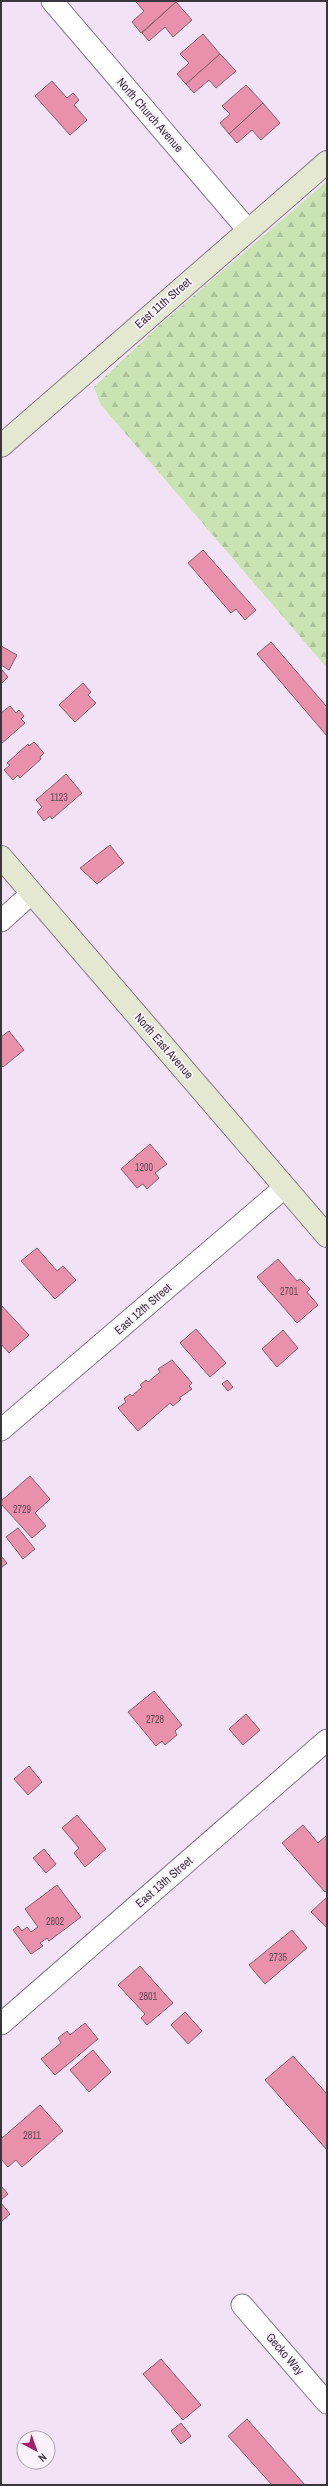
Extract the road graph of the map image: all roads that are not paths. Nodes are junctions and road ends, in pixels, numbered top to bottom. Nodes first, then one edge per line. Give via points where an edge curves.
1 (52, 1) edge
2 (327, 162) edge
3 (248, 230) junction
4 (1, 446) edge
5 (1, 857) edge
6 (32, 894) junction
7 (1, 921) edge
8 (285, 1187) junction
9 (327, 1236) edge
10 (1, 1430) edge
11 (327, 1740) edge
12 (1, 2024) edge
13 (242, 2305) dead end
14 (327, 2403) edge

1 - 3 street, North Church Avenue
2 - 3 main road, East 11th Street
3 - 4 main road, East 11th Street
5 - 6 main road, North East Avenue
6 - 7 street
6 - 8 main road, North East Avenue
8 - 9 main road, North East Avenue
8 - 10 street, East 12th Street
11 - 12 street, East 13th Street
13 - 14 street, Gecko Way

